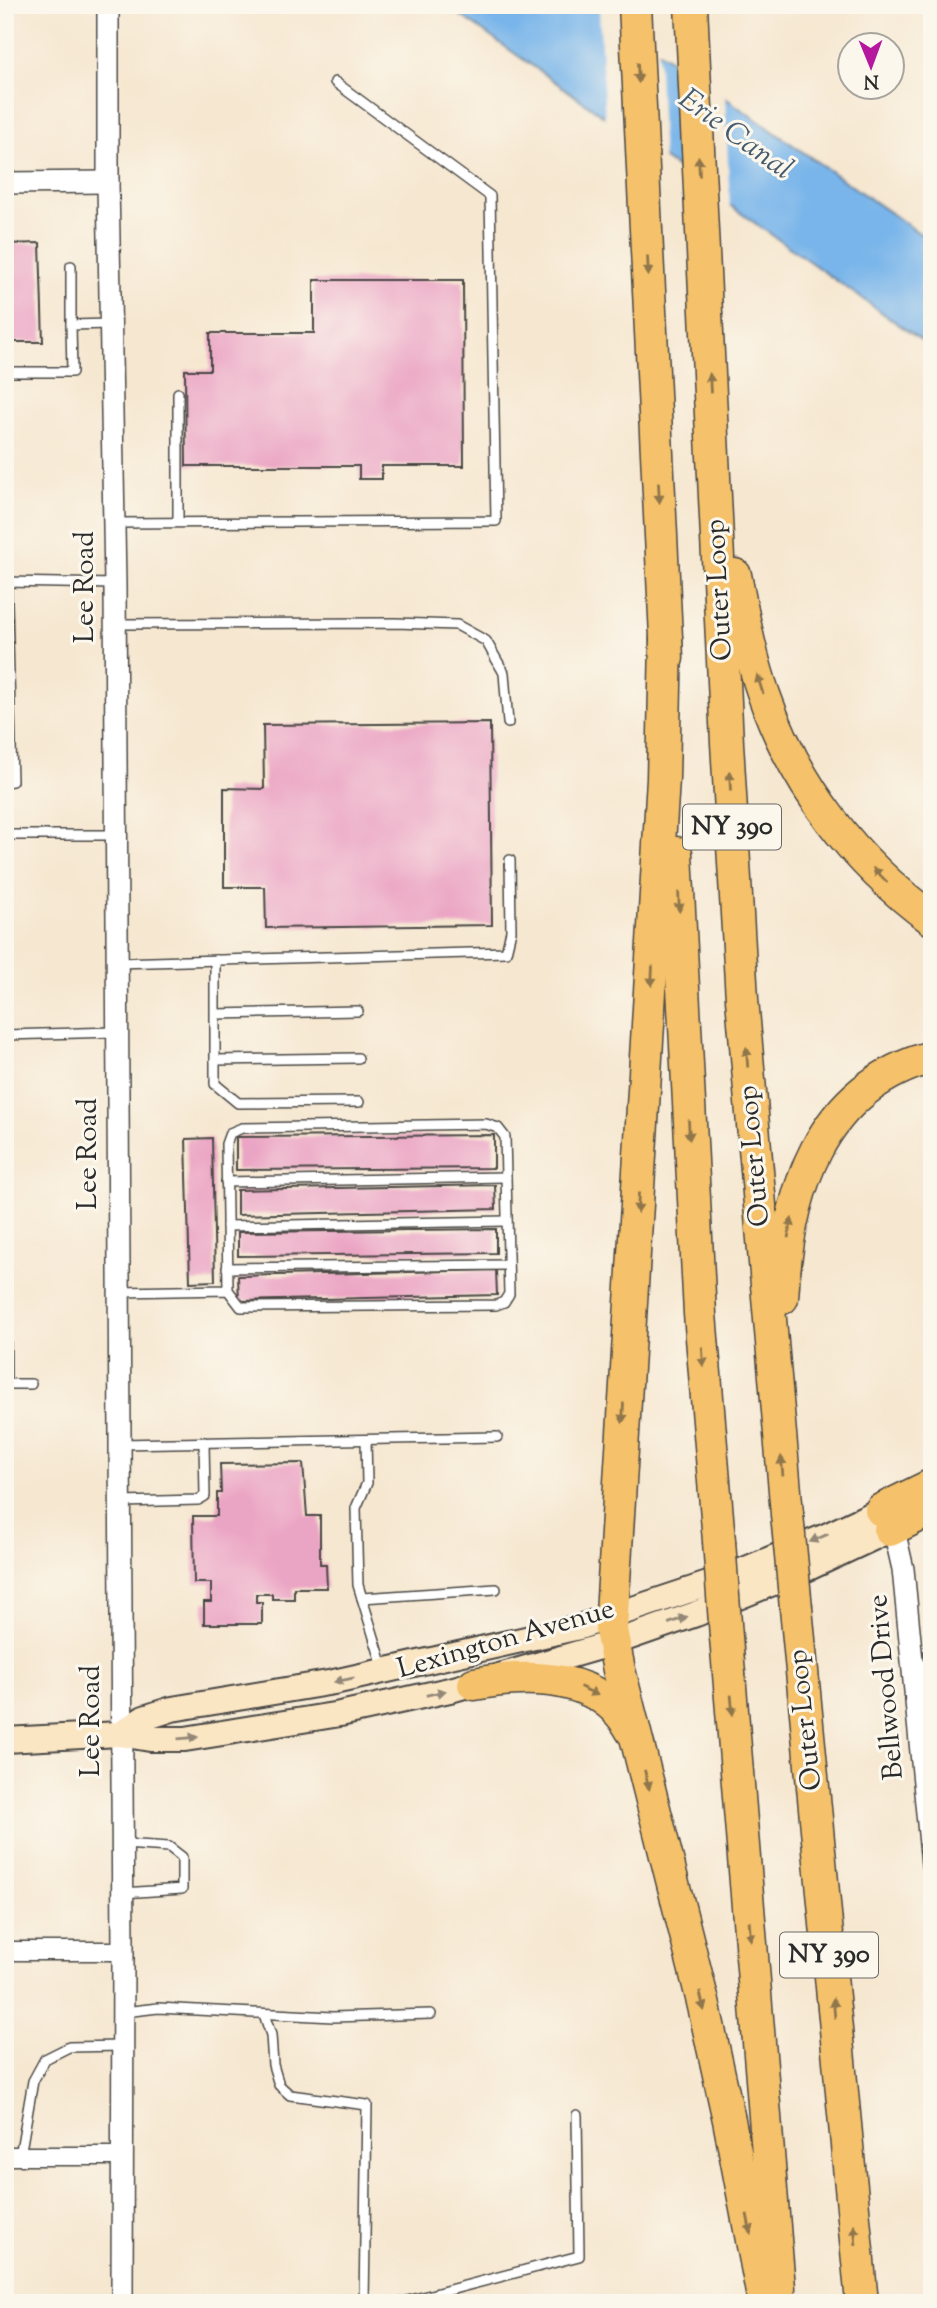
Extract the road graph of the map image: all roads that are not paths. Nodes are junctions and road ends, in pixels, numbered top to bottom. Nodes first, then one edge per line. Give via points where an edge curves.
1 (108, 5) edge
2 (635, 5) edge
3 (692, 18) edge
4 (335, 82) dead end
5 (108, 182) junction
6 (5, 183) edge
7 (71, 266) dead end
8 (112, 324) junction
9 (71, 325) junction
10 (5, 372) edge
11 (178, 393) dead end
12 (712, 421) junction
13 (114, 523) junction
14 (178, 523) junction
15 (5, 531) edge
16 (6, 582) edge
17 (115, 584) junction
18 (115, 624) junction
19 (666, 639) junction
20 (508, 723) dead end
21 (5, 782) edge
22 (5, 835) edge
23 (115, 835) junction
24 (510, 860) dead end
25 (932, 919) edge
26 (215, 960) junction
27 (116, 963) junction
28 (358, 1011) dead end
29 (215, 1014) junction
30 (116, 1031) junction
31 (5, 1035) edge
32 (932, 1057) edge
33 (358, 1058) dead end
34 (215, 1060) junction
35 (359, 1102) dead end
36 (506, 1177) junction
37 (226, 1182) junction
38 (507, 1221) junction
39 (227, 1226) junction
40 (5, 1260) edge
41 (508, 1265) junction
42 (227, 1268) junction
43 (228, 1290) junction
44 (118, 1292) junction
45 (6, 1384) edge
46 (31, 1384) dead end
47 (778, 1418) junction
48 (497, 1437) dead end
49 (366, 1440) junction
50 (204, 1443) junction
51 (118, 1444) junction
52 (932, 1485) edge
53 (119, 1502) junction
54 (932, 1509) edge
55 (886, 1520) junction
56 (496, 1589) dead end
57 (362, 1598) junction
58 (612, 1630) junction
59 (922, 1665) edge
60 (384, 1671) junction
61 (474, 1684) junction
62 (120, 1734) junction
63 (5, 1740) edge
64 (637, 1742) junction
65 (121, 1843) junction
66 (932, 1864) edge
67 (122, 1893) junction
68 (5, 1951) edge
69 (123, 1951) junction
70 (122, 2013) junction
71 (264, 2014) junction
72 (431, 2014) dead end
73 (122, 2046) junction
74 (577, 2115) dead end
75 (13, 2156) edge
76 (122, 2156) junction
77 (122, 2303) edge
78 (364, 2303) edge
79 (400, 2303) edge
80 (764, 2303) edge
81 (781, 2303) edge
82 (862, 2303) edge

1 - 5 street, Lee Road
2 -> 19 highway, Outer Loop / NY 390
12 -> 3 highway, Outer Loop / NY 390
4 - 14 lane via 490,196 496,521
5 - 6 street
5 - 8 street, Lee Road
7 - 9 lane
8 - 9 lane
8 - 13 street, Lee Road
9 - 10 lane via 72,372
11 - 14 lane
25 -> 12 highway via 878,873 827,815 797,769 772,717 742,612
47 -> 12 highway, Outer Loop / NY 390 via 742,987
13 - 14 lane
13 - 17 street, Lee Road
15 - 16 lane
16 - 17 lane
16 - 21 lane via 12,781
17 - 18 street, Lee Road
18 - 20 lane via 457,625 486,640 504,673
18 - 23 street, Lee Road
19 -> 58 highway via 662,789
19 -> 81 highway, Outer Loop / NY 390, bridge via 696,1250
22 - 23 lane
23 - 27 street, Lee Road
24 - 26 lane via 511,931 506,952
26 - 27 lane
26 - 29 lane
27 - 30 street, Lee Road
28 - 29 lane
29 - 34 lane
30 - 31 lane
30 - 44 street, Lee Road
47 -> 32 highway via 786,1245 809,1161 836,1118 858,1097 891,1073
33 - 34 lane
34 - 35 lane via 215,1084 238,1103
36 - 37 lane
36 - 37 lane via 505,1137 486,1124 242,1128 230,1133 226,1144
36 - 38 lane
37 - 39 lane
38 - 39 lane
38 - 41 lane
39 - 42 lane
40 - 45 lane
41 - 42 lane
41 - 43 lane via 509,1294 496,1306 241,1307
42 - 43 lane
43 - 44 lane
44 - 51 street, Lee Road
45 - 46 lane
82 -> 47 highway, Outer Loop / NY 390, bridge
48 - 49 lane
49 - 50 lane
49 - 57 lane via 367,1482 355,1508
50 - 51 lane
50 - 53 lane via 205,1496 198,1500
51 - 53 street, Lee Road
52 - 55 highway
53 - 62 street, Lee Road
54 - 55 highway
55 - 58 main road, Lexington Avenue via 759,1564
55 - 59 street, Bellwood Drive via 899,1551
56 - 57 lane
57 - 60 lane
58 - 60 main road, Lexington Avenue via 560,1633
58 - 61 main road, Lexington Avenue
58 - 64 highway
59 - 66 street, Bellwood Drive
60 -> 62 main road, Lexington Avenue via 172,1709 144,1718
62 -> 61 main road, Lexington Avenue via 162,1740 215,1735 351,1712
61 -> 64 highway via 536,1678 581,1687 617,1710
62 - 63 main road, Lexington Avenue
62 - 65 street, Lee Road
64 -> 80 highway via 725,2099
65 - 67 street, Lee Road
65 - 67 lane via 169,1847 182,1857 182,1889
67 - 69 street, Lee Road
68 - 69 street
69 - 70 street, Lee Road
70 - 71 lane via 158,2008
70 - 73 street, Lee Road
71 - 72 lane via 333,2018
71 - 78 lane via 279,2085 290,2095 367,2105
73 - 75 lane via 69,2047 45,2059 33,2081
73 - 76 street, Lee Road
74 - 79 lane via 579,2256
75 - 76 street
76 - 77 street, Lee Road

